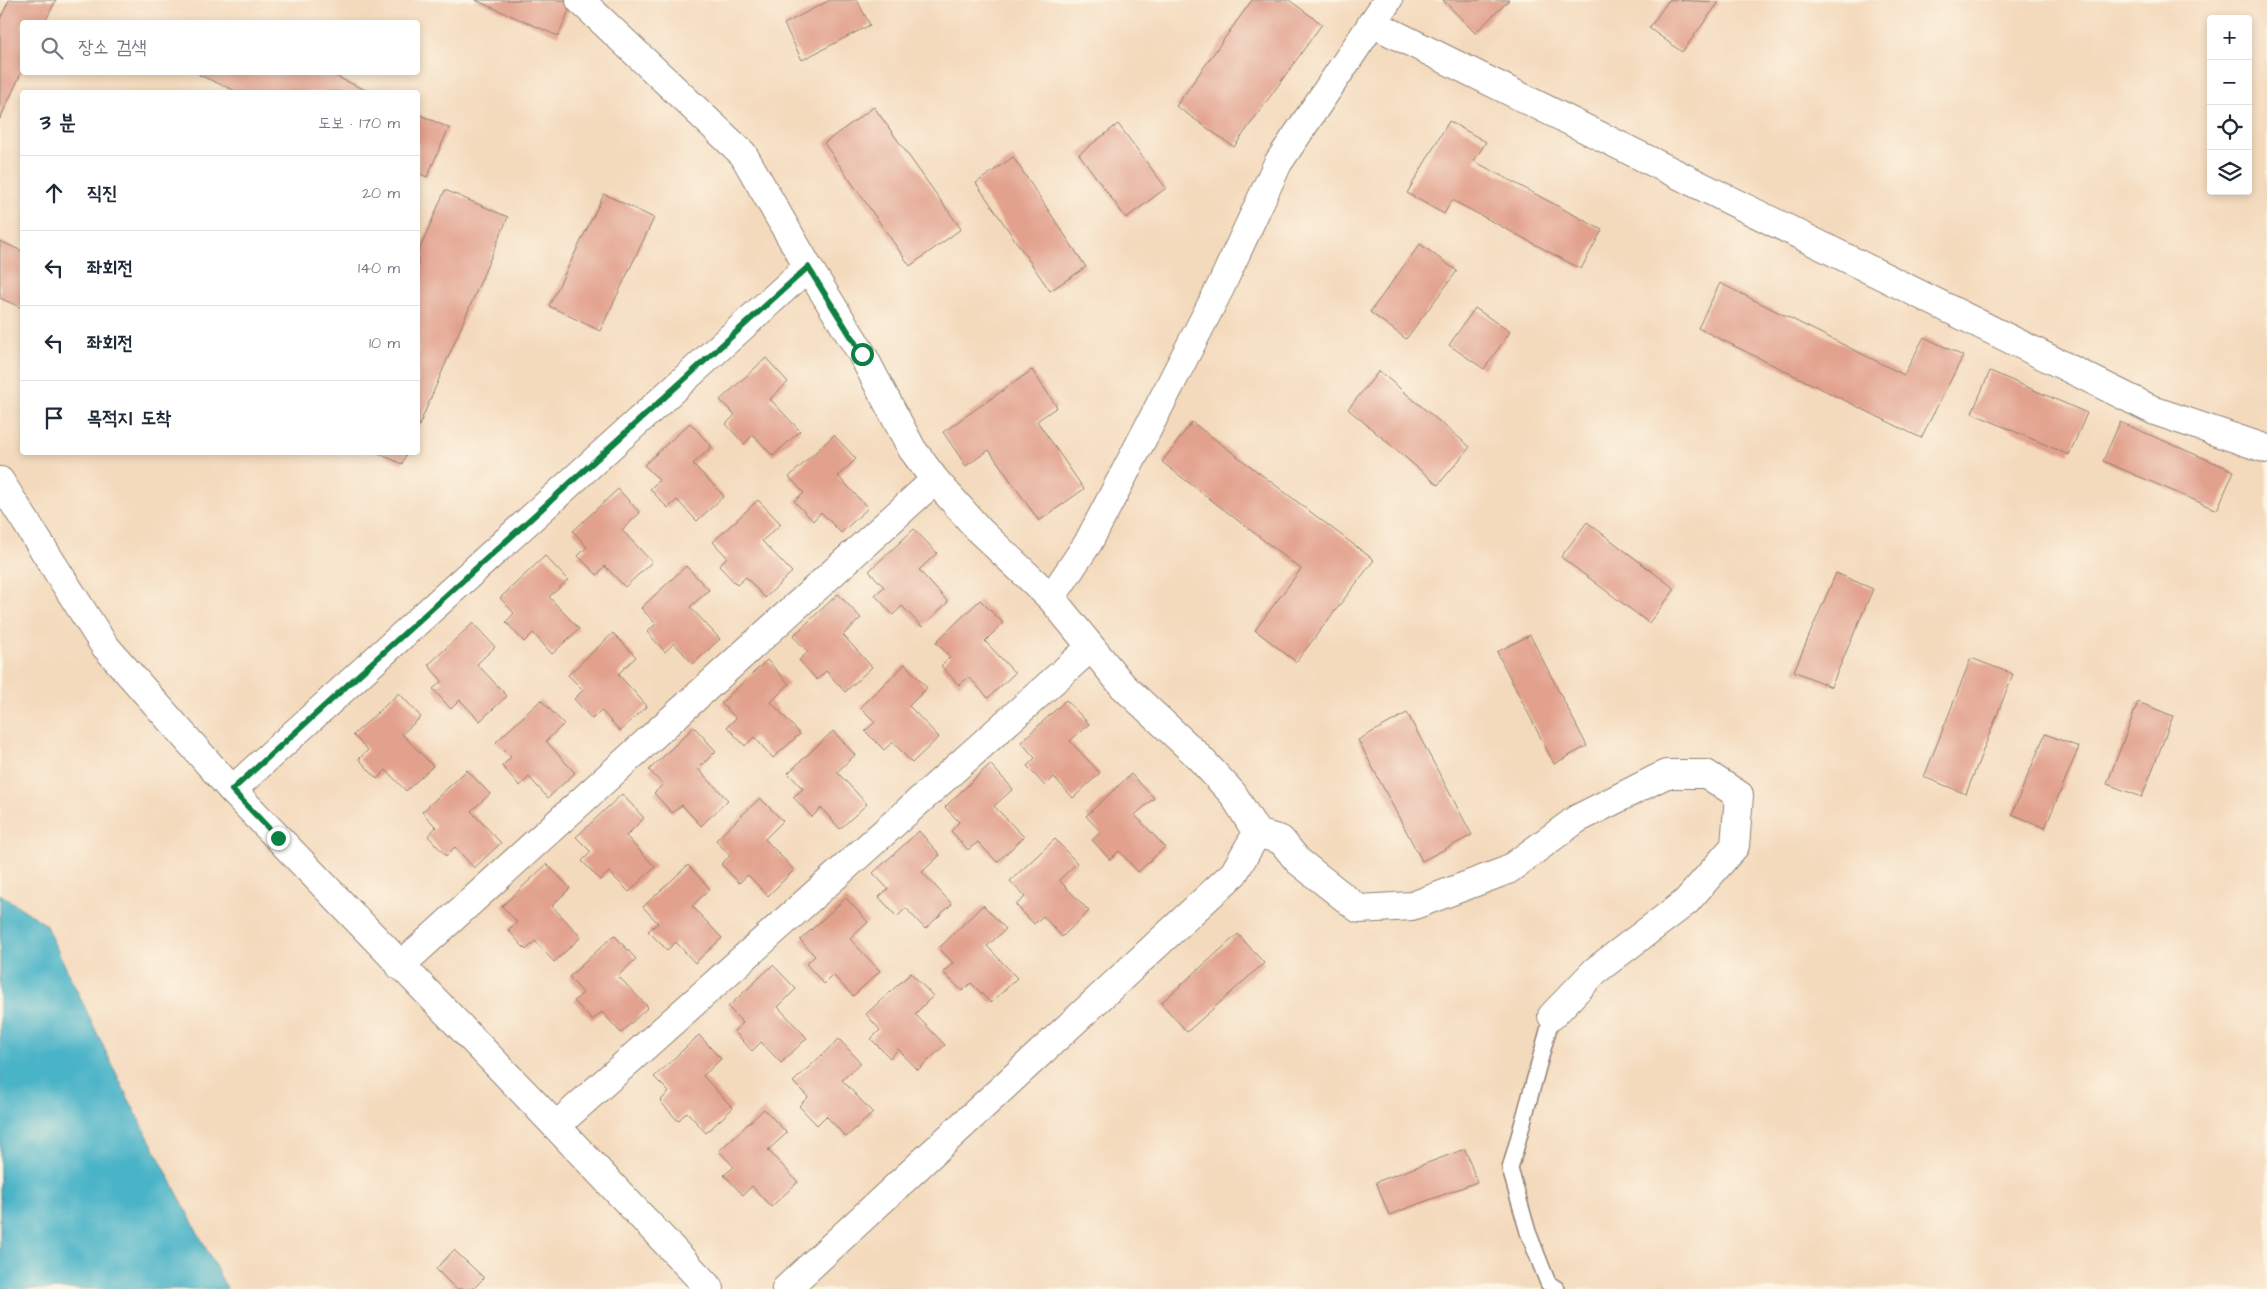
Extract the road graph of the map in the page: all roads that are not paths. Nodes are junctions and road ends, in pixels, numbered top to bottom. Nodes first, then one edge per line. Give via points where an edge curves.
1 (580, 0) edge
2 (1388, 0) edge
3 (1372, 23) junction
4 (808, 267) junction
5 (2267, 449) edge
6 (935, 480) junction
7 (0, 481) edge
8 (1051, 598) junction
9 (1090, 648) junction
10 (232, 790) junction
11 (1258, 833) junction
12 (400, 966) junction
13 (1552, 1016) joint
14 (556, 1126) junction
15 (710, 1289) edge
16 (786, 1289) edge
17 (1557, 1289) edge

1 - 4 street via 743,154
2 - 3 street
3 - 5 street via 2155,411
3 - 8 street via 1278,164 1220,288 1088,543
4 - 6 street via 862,354 912,449
4 - 10 street
6 - 8 street via 980,531
6 - 12 street
7 - 10 street via 104,645
8 - 9 street
9 - 11 street via 1123,686 1234,794
9 - 14 street
10 - 12 street
11 - 13 street via 1281,840 1298,862 1359,909 1412,906 1508,870 1577,819 1666,774 1706,774 1739,795 1735,846 1686,902 1595,971
11 - 16 street via 1234,873
12 - 14 street
13 - 17 lane via 1510,1169 1528,1232 1548,1283
14 - 15 street

